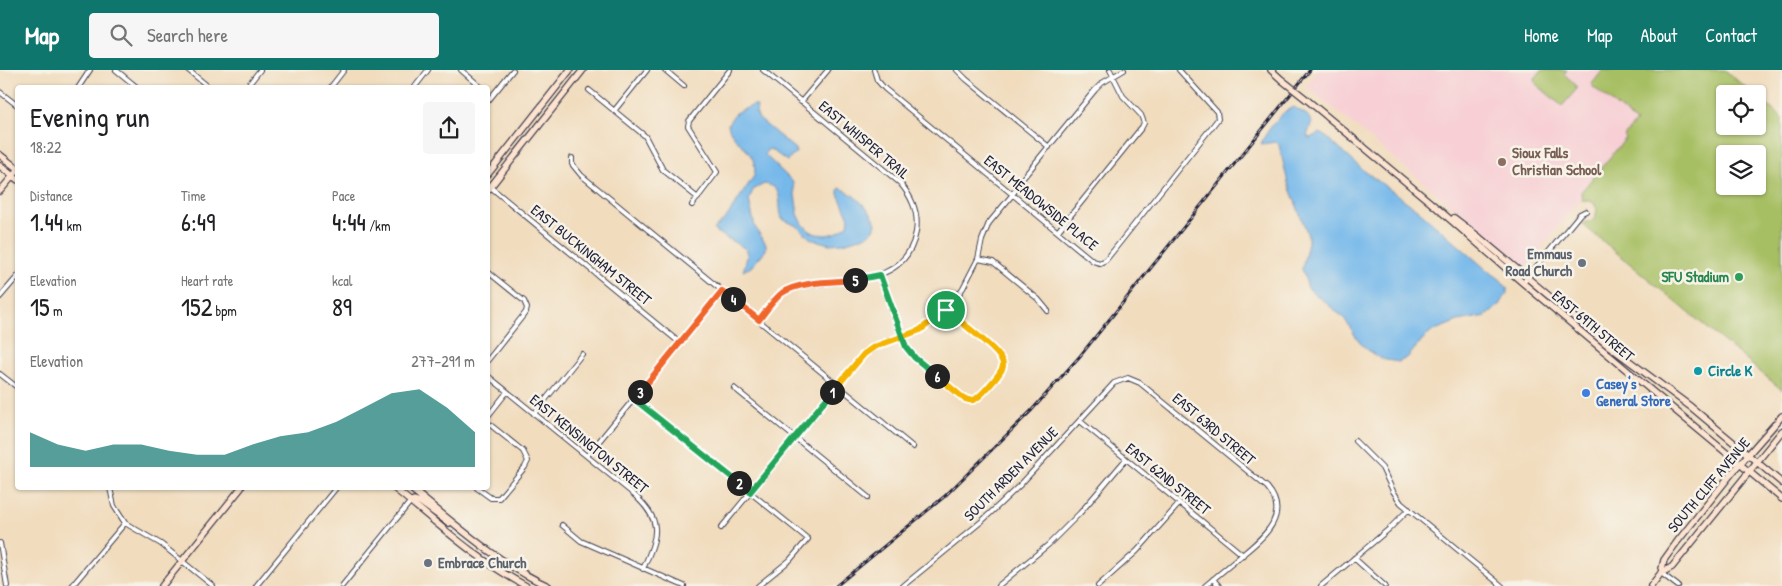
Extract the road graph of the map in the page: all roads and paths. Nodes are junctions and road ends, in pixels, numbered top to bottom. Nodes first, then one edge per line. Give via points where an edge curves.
1 (90, 70) edge
2 (116, 70) edge
3 (188, 70) edge
4 (260, 70) edge
5 (344, 70) edge
6 (428, 70) edge
7 (461, 70) edge
8 (513, 70) edge
9 (570, 70) edge
10 (583, 70) edge
11 (647, 70) edge
12 (665, 70) edge
13 (730, 70) edge
14 (762, 70) edge
15 (828, 70) edge
16 (874, 70) edge
17 (958, 70) edge
18 (1110, 70) edge
19 (1124, 70) edge
20 (1179, 70) edge
21 (1271, 70) edge
22 (1113, 76) junction
23 (80, 85) edge
24 (134, 85) edge
25 (206, 85) edge
26 (248, 85) edge
27 (332, 85) edge
28 (416, 85) edge
29 (478, 85) edge
30 (684, 86) dead end
31 (589, 90) dead end
32 (0, 92) edge
33 (492, 96) joint
34 (490, 98) edge
35 (801, 102) junction
36 (15, 104) edge
37 (614, 111) junction
38 (1049, 147) junction
39 (0, 154) edge
40 (572, 158) dead end
41 (0, 166) edge
42 (15, 166) edge
43 (490, 171) edge
44 (15, 178) edge
45 (490, 185) edge
46 (490, 189) edge
47 (0, 191) edge
48 (1013, 194) junction
49 (698, 198) junction
50 (692, 205) dead end
51 (1437, 208) junction
52 (1586, 211) dead end
53 (1058, 231) junction
54 (978, 259) junction
55 (490, 274) edge
56 (880, 275) junction
57 (1528, 278) junction
58 (15, 280) edge
59 (1523, 283) junction
60 (722, 291) junction
61 (0, 297) edge
62 (946, 310) junction
63 (1048, 311) dead end
64 (759, 320) junction
65 (902, 338) junction
66 (680, 343) junction
67 (582, 354) dead end
68 (490, 357) edge
69 (0, 374) edge
70 (490, 378) edge
71 (1122, 379) joint
72 (13, 385) edge
73 (838, 385) junction
74 (734, 388) dead end
75 (507, 392) junction
76 (634, 399) junction
77 (490, 413) edge
78 (534, 414) junction
79 (1782, 416) edge
80 (1080, 421) junction
81 (490, 425) edge
82 (1782, 431) edge
83 (795, 437) junction
84 (1354, 441) dead end
85 (913, 448) dead end
86 (1749, 455) junction
87 (587, 456) junction
88 (1126, 460) junction
89 (1757, 462) junction
90 (1741, 465) junction
91 (1749, 472) junction
92 (1782, 483) edge
93 (110, 490) edge
94 (240, 490) edge
95 (334, 490) edge
96 (397, 490) edge
97 (413, 490) edge
98 (420, 490) edge
99 (480, 490) edge
100 (750, 492) junction
101 (417, 493) junction
102 (868, 496) dead end
103 (1782, 499) edge
104 (411, 501) junction
105 (1180, 503) junction
106 (1409, 509) junction
107 (125, 523) junction
108 (562, 525) dead end
109 (721, 528) dead end
110 (466, 532) junction
111 (0, 543) edge
112 (1242, 555) junction
113 (1354, 558) junction
114 (182, 561) junction
115 (643, 569) junction
116 (1661, 573) junction
117 (1213, 579) junction
118 (910, 580) junction
119 (522, 585) edge
120 (7, 586) edge
121 (72, 586) edge
122 (162, 586) edge
123 (213, 586) edge
124 (256, 586) edge
125 (342, 586) edge
126 (548, 586) edge
127 (684, 586) edge
128 (758, 586) edge
129 (903, 586) edge
130 (914, 586) edge
131 (998, 586) edge
132 (1098, 586) edge
133 (1204, 586) edge
134 (1219, 586) edge
135 (1321, 586) edge
136 (1385, 586) edge
137 (1502, 586) edge
138 (1651, 586) edge
139 (1678, 586) edge

1 - 23 street
2 - 24 street
3 - 25 street
4 - 26 street
5 - 27 street
6 - 28 street
7 - 29 street
8 - 33 street
9 - 43 main road
10 - 45 main road
11 - 37 street
12 - 30 street
13 - 49 street via 689,121 688,126 717,172
14 - 35 street, EAST WHISPER TRAIL
15 - 35 street
16 - 48 street, EAST MEADOWSIDE PLACE via 885,90
17 - 38 street
18 - 22 street
19 - 22 street
20 - 53 street, EAST MEADOWSIDE PLACE via 1217,112 1217,122 1103,262 1093,261
21 - 51 main road, EAST 69TH STREET, bridge
22 - 38 street via 1095,90
22 - 53 street via 1123,96 1141,115 1144,123
31 - 37 street
32 - 36 street
33 - 34 street
35 - 56 street, EAST WHISPER TRAIL via 900,184 913,203 917,222 911,246 897,265
37 - 49 street via 645,136 663,170
38 - 48 street
39 - 42 main road
40 - 60 street via 572,164 581,176
41 - 44 main road
44 - 47 main road
46 - 66 street, EAST BUCKINGHAM STREET
48 - 53 street, EAST MEADOWSIDE PLACE
48 - 54 street via 989,223
49 - 50 street
51 - 57 main road, EAST 69TH STREET
51 - 59 main road, EAST 69TH STREET
52 - 57 street via 1580,214
54 - 62 street via 963,288
54 - 63 street via 992,262
55 - 68 street via 524,301 527,308
56 - 64 street, EAST WHISPER TRAIL via 792,288 779,296
56 - 65 street
57 - 59 street
57 - 86 main road, EAST 69TH STREET
58 - 61 street
59 - 90 main road, EAST 69TH STREET
60 - 64 street
60 - 66 street
62 - 65 street via 928,326
62 - 65 street via 1002,360 1002,370 978,398 962,397 915,358
64 - 73 street
65 - 73 street via 874,347 864,354
66 - 76 street
67 - 78 street
69 - 72 street
70 - 75 street, EAST KENSINGTON STREET
71 - 80 street, SOUTH ARDEN AVENUE via 1114,382
71 - 112 street, EAST 63RD STREET via 1140,383 1267,487 1275,498 1277,512 1269,531
73 - 83 street
73 - 85 street
74 - 83 street
75 - 77 street
75 - 78 street, EAST KENSINGTON STREET
76 - 87 street
76 - 100 street
78 - 87 street, EAST KENSINGTON STREET
79 - 86 main road, SOUTH CLIFF AVENUE
80 - 88 street, EAST 62ND STREET
80 - 118 street, SOUTH ARDEN AVENUE via 982,521
81 - 99 street via 523,451 528,461 499,498 491,498
82 - 89 main road, SOUTH CLIFF AVENUE
83 - 100 street
83 - 102 street
84 - 106 street via 1382,468 1396,496
86 - 89 main road, EAST 69TH STREET
86 - 90 main road, SOUTH CLIFF AVENUE
87 - 115 street, EAST KENSINGTON STREET via 648,508 655,531 654,543
88 - 105 street, EAST 62ND STREET
88 - 131 street via 1048,545
89 - 91 main road, SOUTH CLIFF AVENUE
89 - 92 main road, EAST 69TH STREET
90 - 91 main road, EAST 69TH STREET
90 - 116 main road, SOUTH CLIFF AVENUE via 1664,560
91 - 103 main road, EAST 69TH STREET
91 - 116 main road, SOUTH CLIFF AVENUE via 1672,567
93 - 107 street via 114,506
94 - 114 main road
95 - 124 street
96 - 104 main road
97 - 101 main road
98 - 101 street
100 - 109 street
100 - 128 street via 808,539 790,560
101 - 110 main road
104 - 110 main road via 420,502
104 - 119 main road
104 - 125 street
105 - 112 street, EAST 62ND STREET
105 - 132 street via 1138,551
106 - 113 street
106 - 137 street
107 - 114 street via 151,537
107 - 121 street
108 - 115 street via 581,541
110 - 126 main road via 505,562
111 - 120 street
112 - 117 street
113 - 135 street
113 - 136 street
114 - 122 main road
114 - 123 street
115 - 127 street
116 - 138 main road, SOUTH CLIFF AVENUE
116 - 139 street
117 - 133 street
117 - 134 street
118 - 129 street, SOUTH ARDEN AVENUE
118 - 130 street

